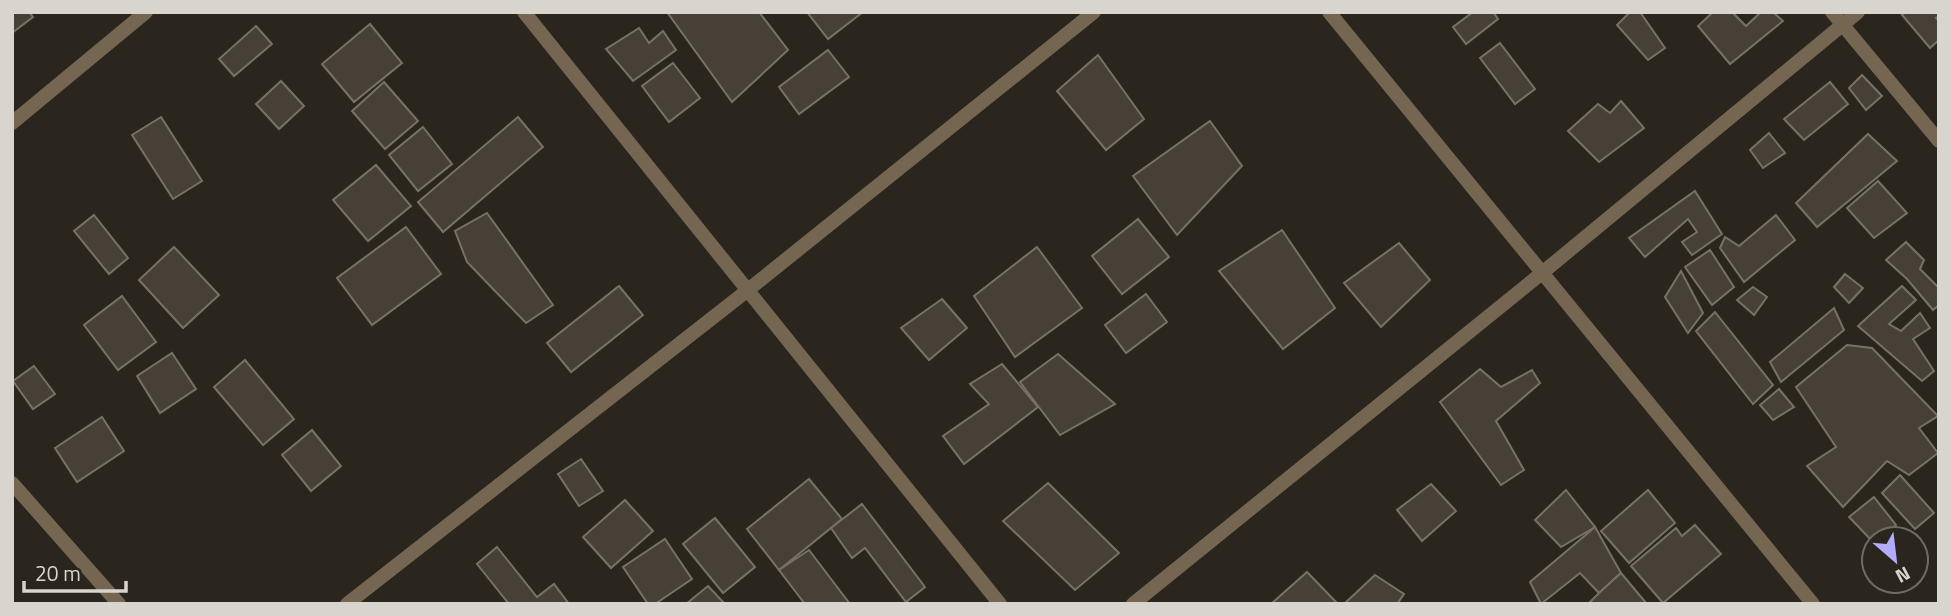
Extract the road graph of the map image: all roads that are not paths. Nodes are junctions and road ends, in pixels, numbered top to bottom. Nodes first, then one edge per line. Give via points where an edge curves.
1 (146, 12) edge
2 (524, 12) edge
3 (1094, 12) edge
4 (1328, 12) edge
5 (1832, 12) edge
6 (1858, 12) edge
7 (1843, 25) junction
8 (12, 123) edge
9 (1939, 141) edge
10 (1542, 273) junction
11 (748, 290) junction
12 (12, 483) edge
13 (119, 604) edge
14 (347, 604) edge
15 (999, 604) edge
16 (1133, 604) edge
17 (1813, 604) edge

1 - 8 street
2 - 11 street
3 - 11 street
4 - 10 street
5 - 7 street
6 - 7 street
7 - 9 street
7 - 10 street
10 - 16 street
10 - 17 street
11 - 14 street
11 - 15 street
12 - 13 street

